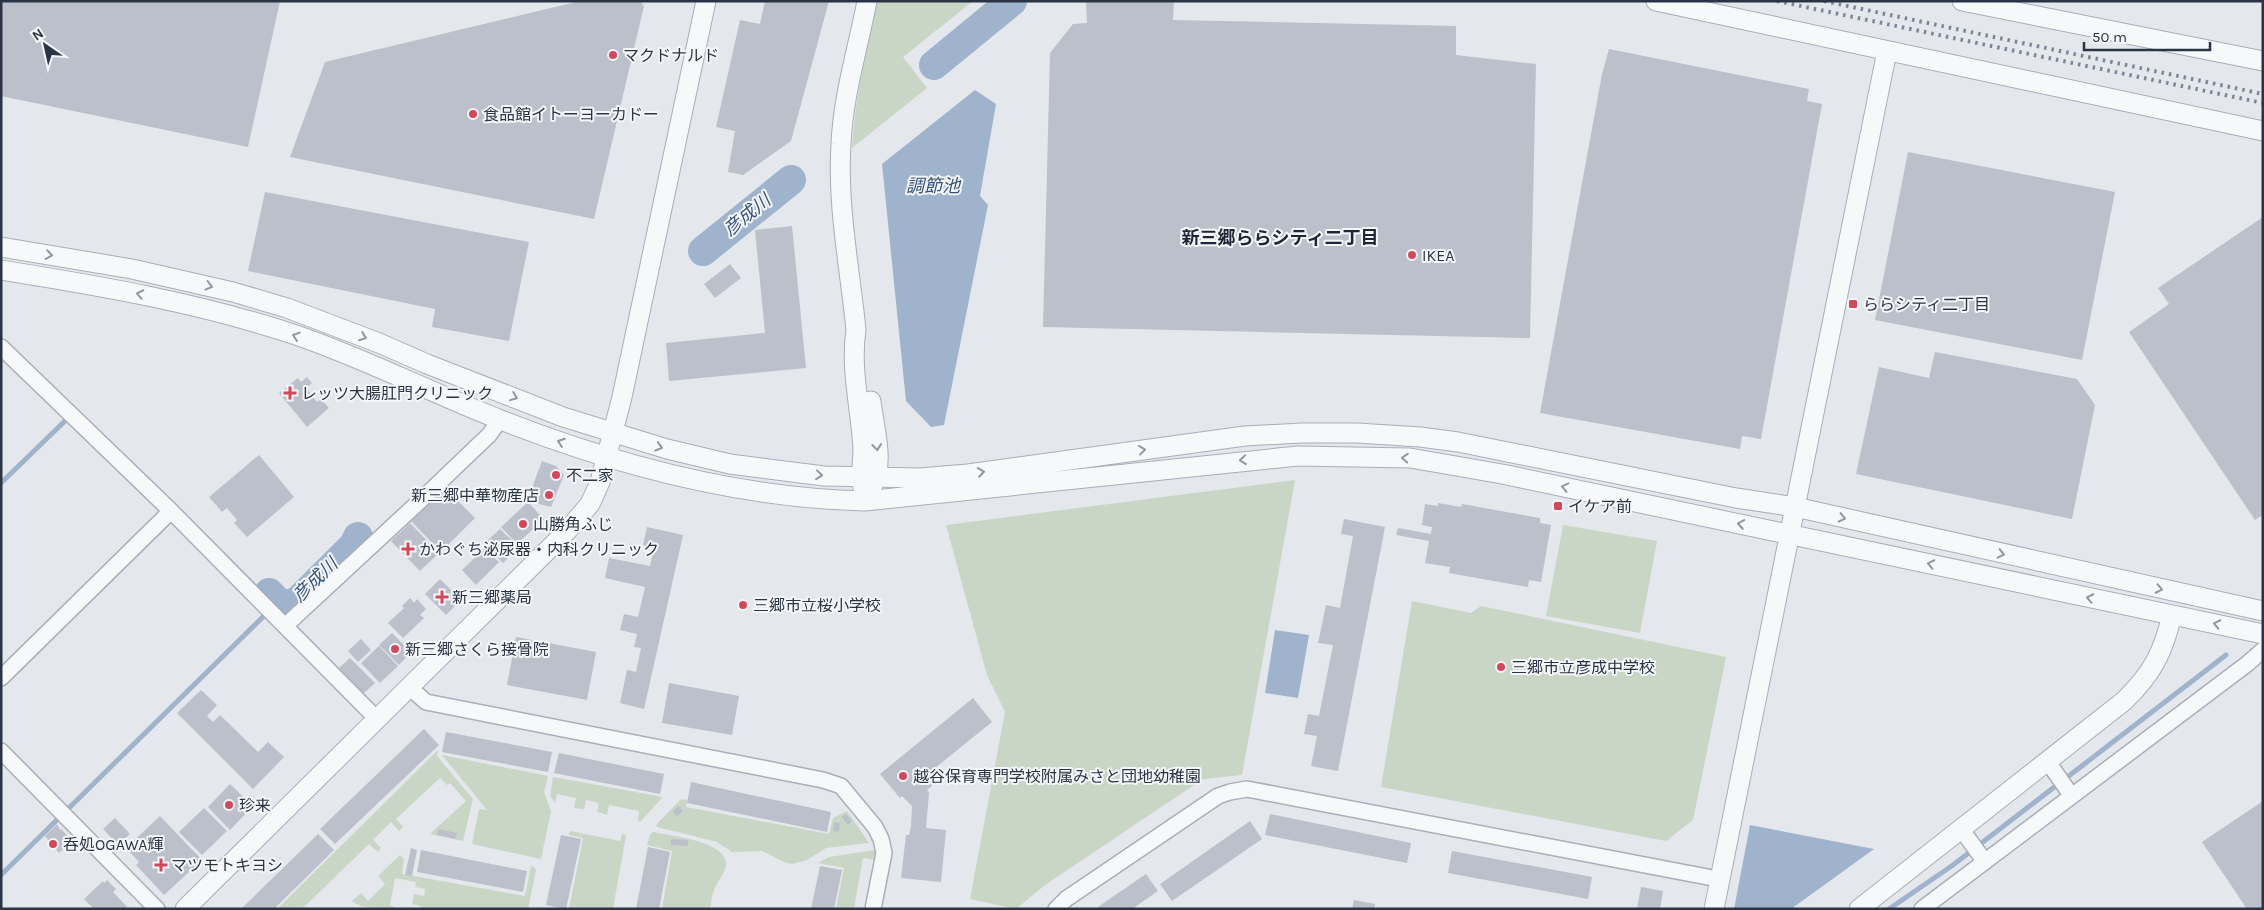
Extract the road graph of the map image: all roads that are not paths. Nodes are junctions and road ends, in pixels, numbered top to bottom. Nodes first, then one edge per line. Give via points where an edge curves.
1 (706, 1) edge
2 (867, 1) edge
3 (1656, 1) edge
4 (1962, 1) edge
5 (1886, 51) junction
6 (2263, 61) edge
7 (2263, 131) edge
8 (1, 247) edge
9 (1, 270) edge
10 (1, 347) edge
11 (500, 420) junction
12 (612, 434) junction
13 (607, 458) junction
14 (869, 477) junction
15 (865, 501) junction
16 (1794, 507) junction
17 (171, 511) junction
18 (1789, 533) junction
19 (2263, 611) edge
20 (2172, 615) junction
21 (285, 626) junction
22 (2263, 634) edge
23 (2263, 650) edge
24 (1, 678) edge
25 (409, 688) junction
26 (377, 719) junction
27 (1, 750) edge
28 (2052, 768) junction
29 (2071, 795) junction
30 (1965, 835) junction
31 (1985, 862) junction
32 (1718, 879) junction
33 (157, 909) edge
34 (185, 909) edge
35 (873, 909) edge
36 (1056, 909) edge
37 (1714, 909) edge
38 (1859, 909) edge
39 (1922, 909) edge

1 - 12 street
2 - 14 street via 844,115 841,191 856,330 853,348 863,452
3 - 5 street
4 - 6 street
5 - 7 street
5 - 16 street
8 -> 12 street via 186,280 288,308 563,418
11 -> 9 street via 329,348 240,318 136,293
10 - 17 street
13 -> 11 street
11 - 21 street via 489,435 429,493
12 - 13 street
12 -> 14 street via 730,464 824,476
13 - 15 street via 679,478 754,493
13 - 25 street via 590,504 581,517
14 - 15 street
14 -> 16 street via 920,478 968,474 1245,436 1357,433 1458,442
18 -> 15 street via 1457,464 1360,455 1244,460
16 - 18 street
16 -> 19 street
17 - 21 street
17 - 24 street
20 -> 18 street
18 - 32 street
22 -> 20 street
20 - 28 street via 2159,654 2144,681
21 - 26 street
23 - 29 street
25 - 26 street
25 - 35 street via 426,702 841,786 881,839 884,853
26 - 34 street
27 - 33 street
28 - 29 street
28 - 30 street
29 - 31 street
30 - 31 street
30 - 38 street
31 - 39 street
32 - 36 street via 1247,789 1218,796
32 - 37 street

